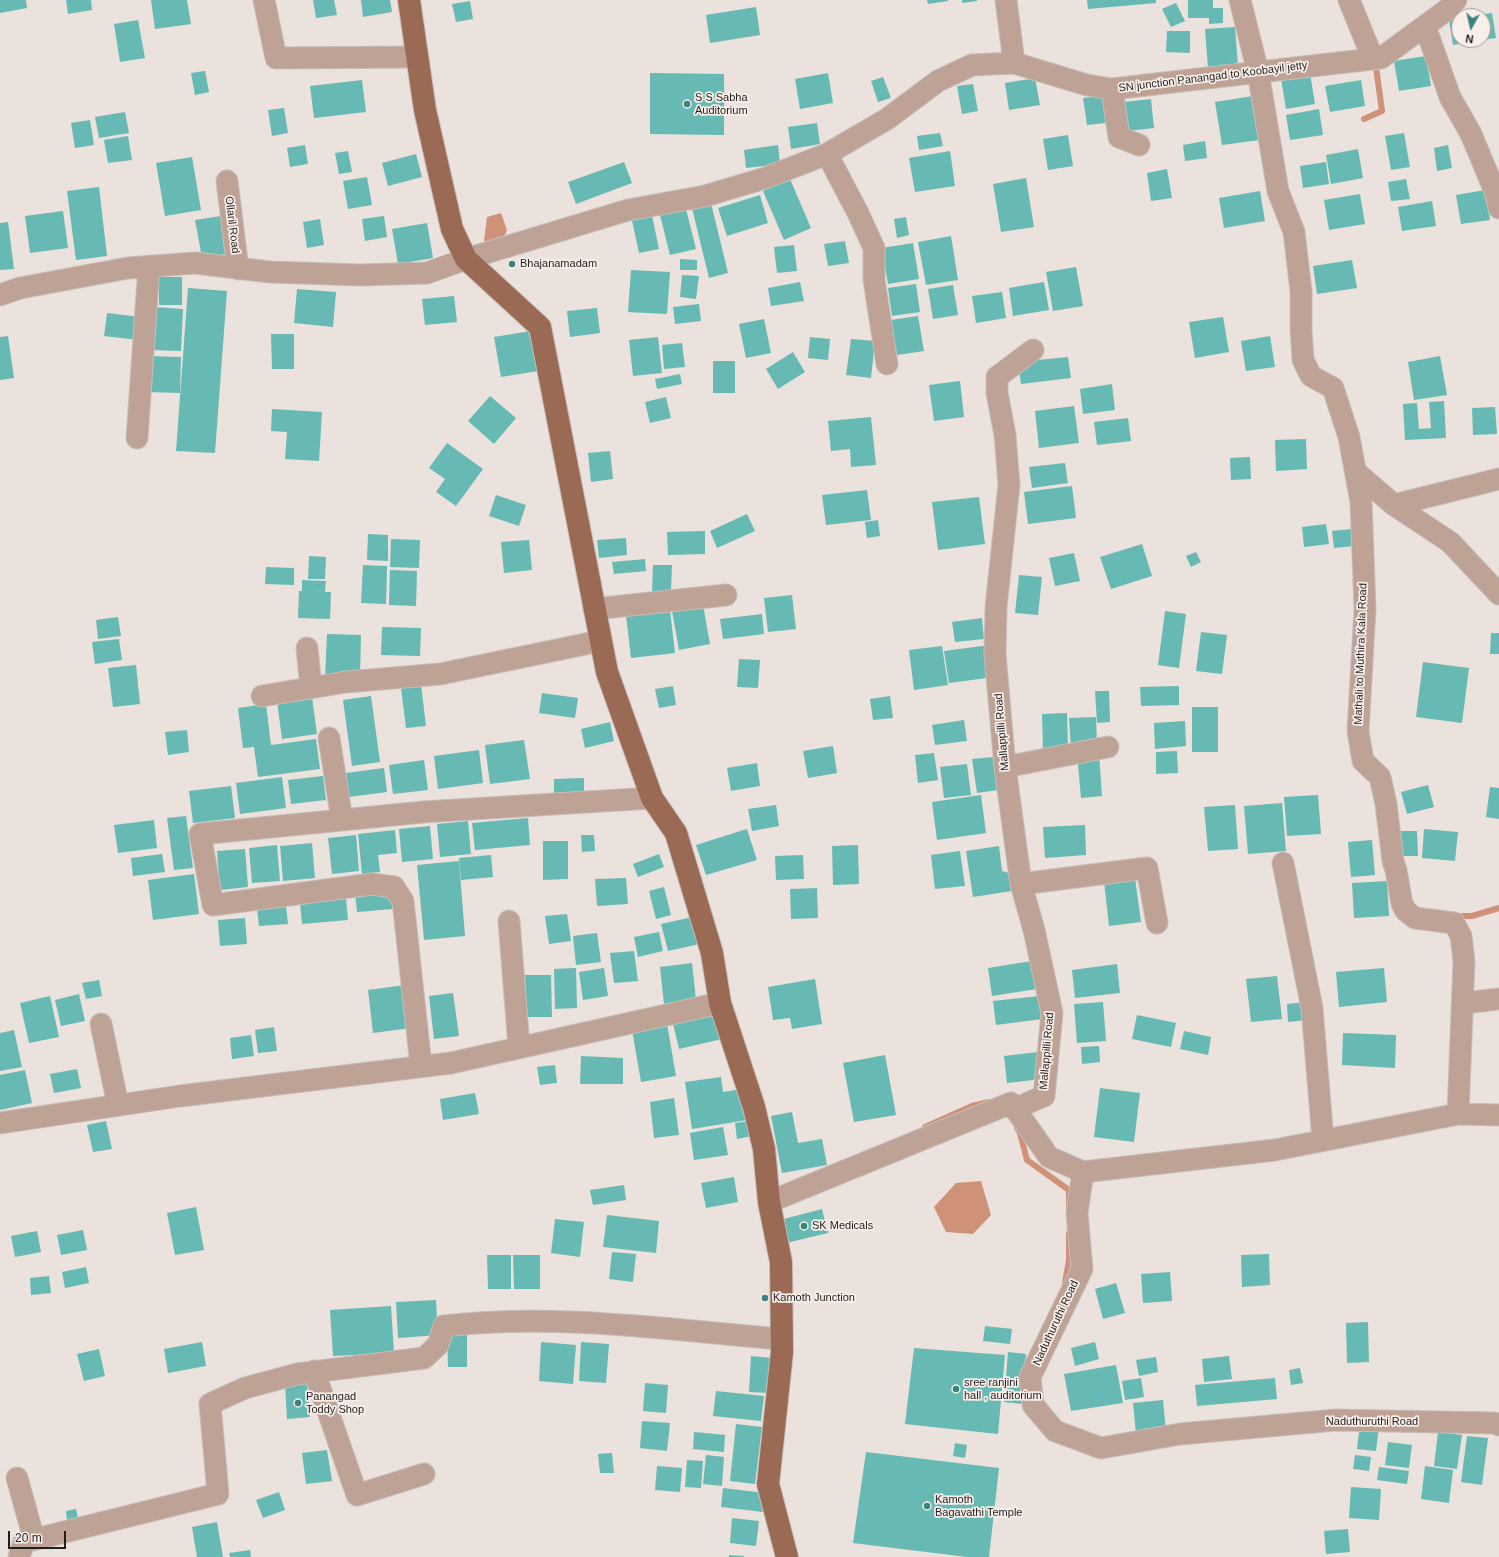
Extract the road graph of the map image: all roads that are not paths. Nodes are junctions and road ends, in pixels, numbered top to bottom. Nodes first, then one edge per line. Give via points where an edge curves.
1 (264, 0) edge
2 (409, 0) edge
3 (1006, 0) edge
4 (1240, 0) edge
5 (1349, 0) edge
6 (1456, 0) edge
7 (1425, 26) junction
8 (417, 57) junction
9 (1373, 59) junction
10 (1014, 63) junction
11 (1258, 72) junction
12 (1112, 89) junction
13 (1139, 145) dead end
14 (827, 154) junction
15 (227, 181) dead end
16 (1499, 208) edge
17 (466, 258) junction
18 (149, 266) junction
19 (238, 269) junction
20 (0, 295) edge
21 (1033, 350) dead end
22 (887, 364) dead end
23 (137, 438) dead end
24 (1357, 473) junction
25 (1499, 479) edge
26 (1394, 504) junction
27 (1499, 594) edge
28 (726, 595) dead end
29 (594, 609) junction
30 (600, 641) junction
31 (307, 648) dead end
32 (311, 688) junction
33 (262, 696) dead end
34 (329, 738) dead end
35 (1108, 747) dead end
36 (1005, 767) junction
37 (652, 798) junction
38 (342, 820) junction
39 (1283, 863) dead end
40 (1021, 884) junction
41 (509, 921) dead end
42 (1157, 923) dead end
43 (1499, 999) edge
44 (720, 1003) junction
45 (1464, 1003) junction
46 (102, 1024) dead end
47 (519, 1047) junction
48 (421, 1066) junction
49 (118, 1105) junction
50 (1014, 1109) junction
51 (1458, 1114) junction
52 (1499, 1115) edge
53 (0, 1123) edge
54 (1323, 1140) junction
55 (1084, 1172) junction
56 (769, 1202) junction
57 (781, 1339) junction
58 (314, 1372) junction
59 (1499, 1425) edge
60 (424, 1474) dead end
61 (17, 1478) dead end
62 (34, 1539) junction
63 (19, 1557) edge
64 (787, 1557) edge

1 - 8 street via 276,58
2 - 8 main road
3 - 10 street
4 - 11 street, Mathali to Muthira Kala Road
5 - 9 street
6 - 7 street, SN junction Panangad to Koobayil jetty
7 - 9 street, SN junction Panangad to Koobayil jetty via 1381,58
7 - 16 street via 1450,97 1471,134 1496,194
8 - 17 main road via 425,110 452,229
9 - 11 street, SN junction Panangad to Koobayil jetty
10 - 12 street, SN junction Panangad to Koobayil jetty via 1088,85
10 - 14 street, SN junction Panangad to Koobayil jetty via 972,65 938,81 887,119
11 - 12 street, SN junction Panangad to Koobayil jetty
11 - 24 street, Mathali to Muthira Kala Road via 1278,191 1294,232 1303,360 1311,376 1333,388 1349,437
12 - 13 street via 1118,137
14 - 17 street, SN junction Panangad to Koobayil jetty via 765,178 705,196 628,210
14 - 22 street via 874,248 874,280
15 - 19 street, Ollaril Road
17 - 19 street, SN junction Panangad to Koobayil jetty via 427,273 361,275
17 - 29 main road via 540,327
18 - 19 street, SN junction Panangad to Koobayil jetty via 195,262
18 - 20 street, SN junction Panangad to Koobayil jetty via 20,288
18 - 23 street
21 - 36 street, Mallappilli Road via 997,377 1009,485 996,607 995,646
24 - 26 street
24 - 45 street, Mathali to Muthira Kala Road via 1362,502 1365,609 1358,731 1363,761 1380,776 1386,804 1392,861 1402,904 1416,918 1454,923 1461,936
25 - 26 street
26 - 27 street via 1450,542
28 - 29 street
29 - 30 main road
30 - 32 street via 440,674 346,682
30 - 37 main road via 607,672
31 - 32 street
32 - 33 street
34 - 38 street
35 - 36 street
36 - 40 street, Mallappilli Road
37 - 38 street
37 - 44 main road via 676,833 712,953
38 - 48 street via 200,834 213,905 372,884 394,887 403,901
39 - 54 street via 1312,1008
40 - 42 street via 1147,868
40 - 50 street, Mallappilli Road via 1052,1013 1040,1098
41 - 47 street
43 - 45 street
44 - 47 street
44 - 56 main road via 754,1108 764,1149
45 - 51 street
46 - 49 street
47 - 48 street via 451,1063
48 - 49 street
49 - 53 street
50 - 55 street via 1049,1157
50 - 56 street via 1010,1103
51 - 52 street
51 - 54 street
54 - 55 street via 1276,1150
55 - 59 street, Naduthuruthi Road via 1077,1213 1082,1269 1030,1377 1033,1405 1055,1431 1101,1448 1180,1434 1336,1420
56 - 57 main road via 781,1262
57 - 58 street via 553,1321 466,1324 444,1326 438,1345 424,1358
57 - 64 main road via 782,1352 768,1484
58 - 60 street via 357,1495
58 - 62 street via 245,1388 210,1404 218,1494
61 - 62 street
62 - 63 street via 24,1542

